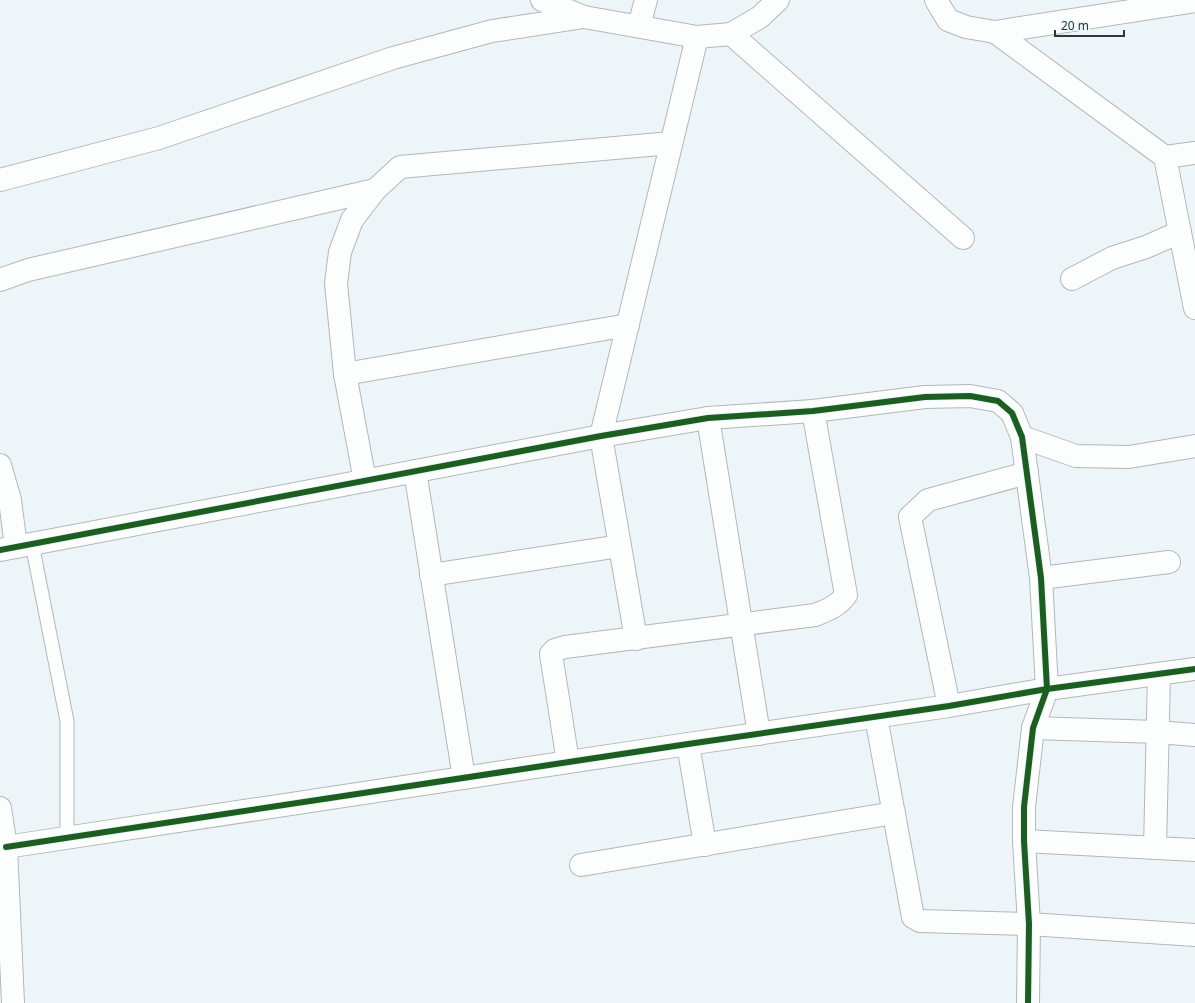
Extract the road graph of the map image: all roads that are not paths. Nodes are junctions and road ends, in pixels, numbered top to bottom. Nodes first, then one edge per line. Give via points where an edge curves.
1 (542, 0) edge
2 (646, 0) edge
3 (778, 0) edge
4 (936, 0) edge
5 (1195, 1) edge
6 (1138, 5) edge
7 (584, 17) junction
8 (639, 26) junction
9 (994, 32) junction
10 (731, 34) junction
11 (697, 37) junction
12 (671, 143) junction
13 (1195, 153) edge
14 (1165, 157) junction
15 (0, 180) edge
16 (375, 190) junction
17 (1180, 232) junction
18 (964, 238) dead end
19 (1072, 279) dead end
20 (0, 280) edge
21 (1195, 308) edge
22 (628, 325) junction
23 (345, 374) junction
24 (813, 411) junction
25 (708, 418) junction
26 (601, 436) junction
27 (1022, 437) junction
28 (1195, 446) edge
29 (0, 465) edge
30 (415, 471) junction
31 (1027, 473) junction
32 (365, 481) junction
33 (620, 546) junction
34 (16, 547) edge
35 (1169, 562) dead end
36 (431, 575) junction
37 (1041, 578) junction
38 (741, 625) junction
39 (636, 638) junction
40 (1195, 669) edge
41 (1159, 675) junction
42 (1047, 689) junction
43 (949, 706) junction
44 (876, 717) junction
45 (1033, 728) junction
46 (1158, 732) junction
47 (759, 734) junction
48 (1195, 735) edge
49 (688, 744) junction
50 (568, 762) junction
51 (464, 778) junction
52 (0, 808) edge
53 (894, 813) junction
54 (67, 838) junction
55 (1024, 841) junction
56 (705, 844) junction
57 (6, 847) junction
58 (1155, 848) junction
59 (1195, 850) edge
60 (581, 865) dead end
61 (1029, 924) junction
62 (1195, 935) edge
63 (13, 1003) edge
64 (1028, 1003) edge

1 - 7 main road
2 - 8 main road
3 - 10 main road via 760,18
4 - 9 main road via 948,20 966,27
5 - 6 main road
6 - 9 main road
7 - 8 main road
7 - 15 main road via 492,31 393,58 159,138
8 - 11 main road
9 - 14 main road
10 - 11 main road
10 - 18 main road
11 - 12 main road
12 - 16 main road via 400,167
12 - 22 main road
13 - 14 main road
14 - 17 main road
16 - 20 main road via 28,270
16 - 23 main road via 352,220 340,252 336,283
17 - 19 main road via 1146,248 1112,258
17 - 21 main road
22 - 23 main road
22 - 26 main road
23 - 32 main road
24 - 25 main road
24 - 27 main road via 926,397 970,396 998,401 1012,413
24 - 38 main road via 846,595 841,602 815,615
25 - 26 main road
25 - 38 main road
26 - 30 main road
26 - 33 main road
27 - 28 main road via 1076,456 1129,457
27 - 31 main road
29 - 34 main road via 10,500
30 - 32 main road
30 - 36 main road
31 - 37 main road
31 - 43 main road via 928,500 910,518
32 - 34 main road
33 - 36 main road
33 - 39 main road
34 - 54 lane via 67,721
35 - 37 main road
36 - 51 main road
37 - 42 main road
38 - 39 main road
38 - 47 main road
39 - 50 main road via 565,647 551,654
40 - 41 main road
41 - 42 main road
41 - 46 main road
42 - 43 main road
42 - 45 main road
43 - 44 main road
44 - 47 main road
44 - 53 main road
45 - 46 main road
45 - 55 main road via 1024,808
46 - 48 main road
46 - 58 main road
47 - 49 main road
49 - 50 main road
49 - 56 main road
50 - 51 main road
51 - 54 main road
52 - 57 main road
53 - 56 main road
53 - 61 main road via 913,917 920,921
54 - 57 main road
55 - 58 main road
55 - 61 main road
56 - 60 main road
57 - 63 main road
58 - 59 main road
61 - 62 main road
61 - 64 main road

